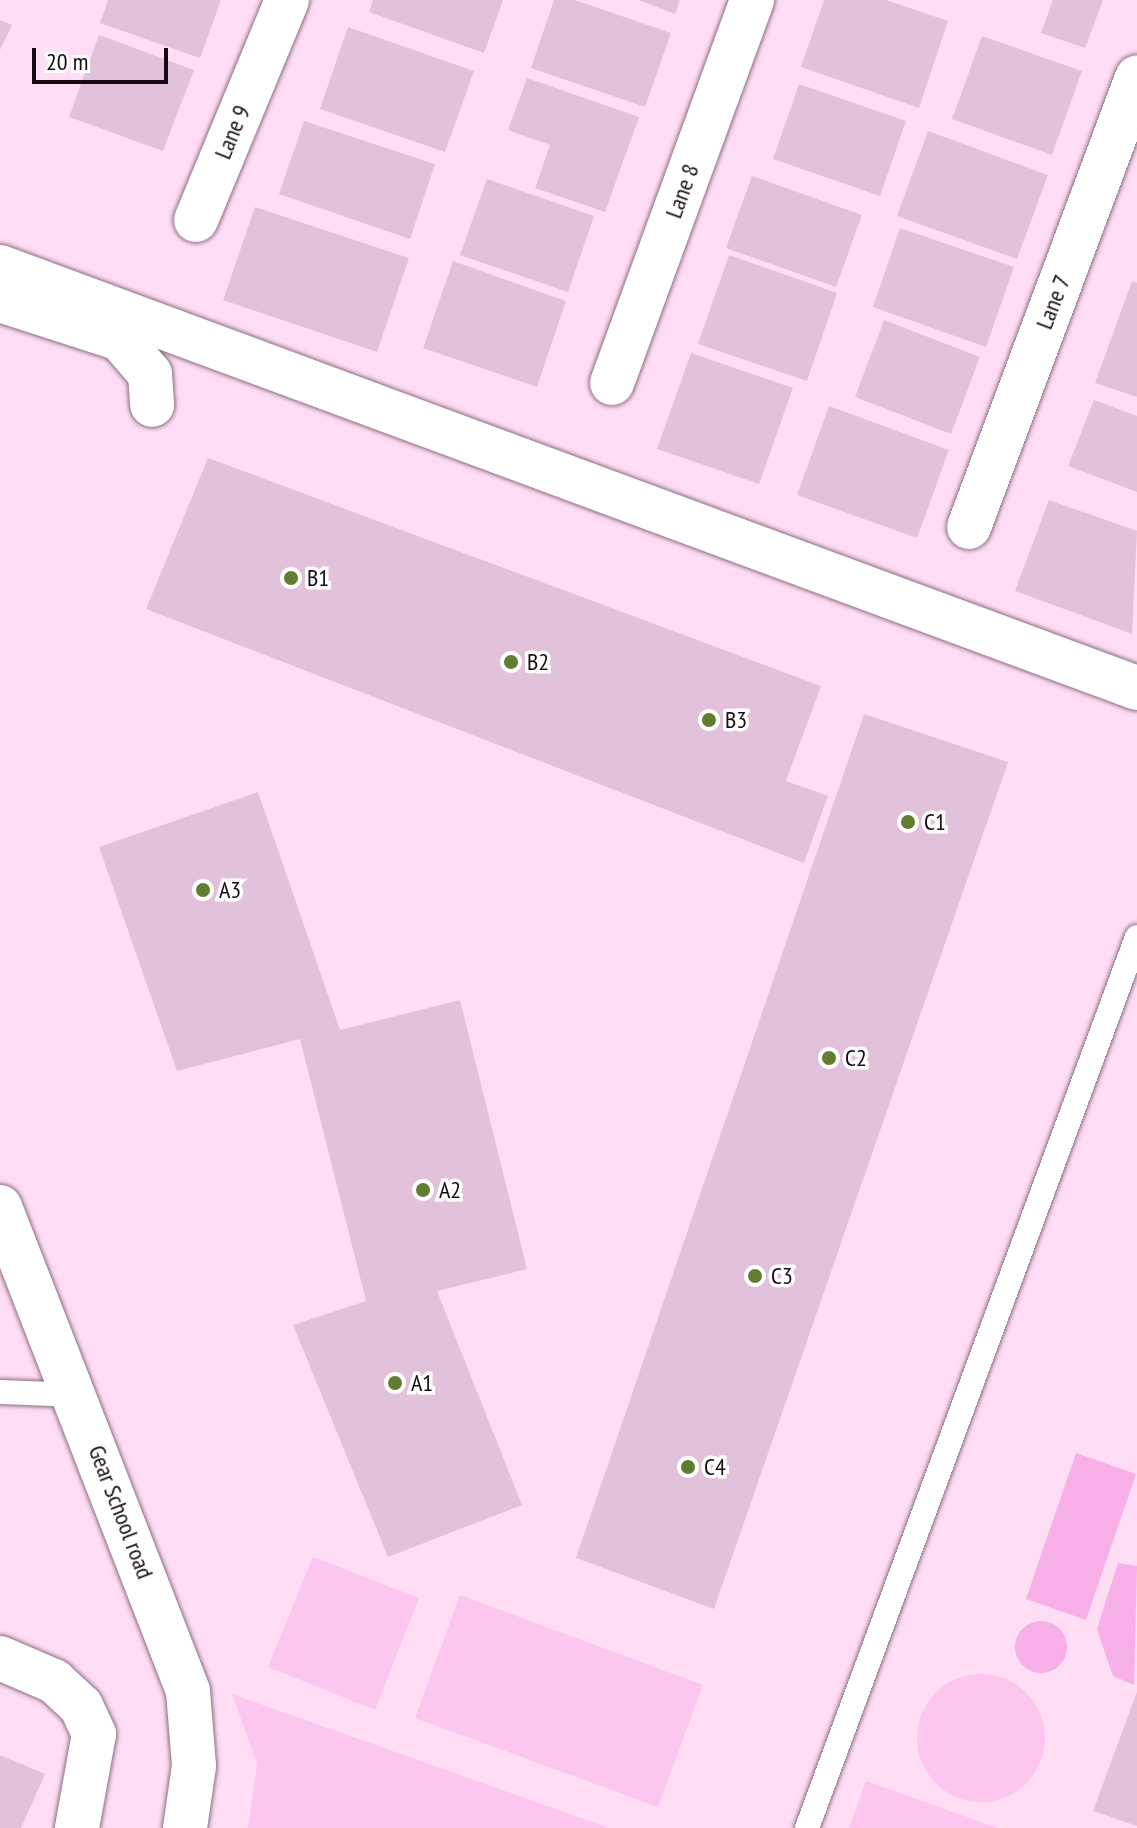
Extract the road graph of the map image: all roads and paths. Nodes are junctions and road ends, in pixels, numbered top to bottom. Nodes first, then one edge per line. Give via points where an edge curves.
1 (287, 0) edge
2 (752, 0) edge
3 (1137, 77) edge
4 (196, 220) dead end
5 (0, 267) edge
6 (0, 300) edge
7 (612, 383) dead end
8 (152, 405) dead end
9 (969, 527) dead end
10 (1137, 688) edge
11 (1137, 937) edge
12 (0, 1207) edge
13 (0, 1392) edge
14 (77, 1395) junction
15 (0, 1658) edge
16 (77, 1828) edge
17 (185, 1828) edge
18 (807, 1828) edge

1 - 4 street, Lane 9
2 - 7 street, Lane 8
3 - 9 street, Lane 7
5 - 10 street
6 - 8 street via 120,339 150,374
11 - 18 lane
12 - 14 street, Gear School road
13 - 14 lane
14 - 17 street, Gear School road via 188,1691 194,1766
15 - 16 street via 54,1681 81,1706 94,1734

